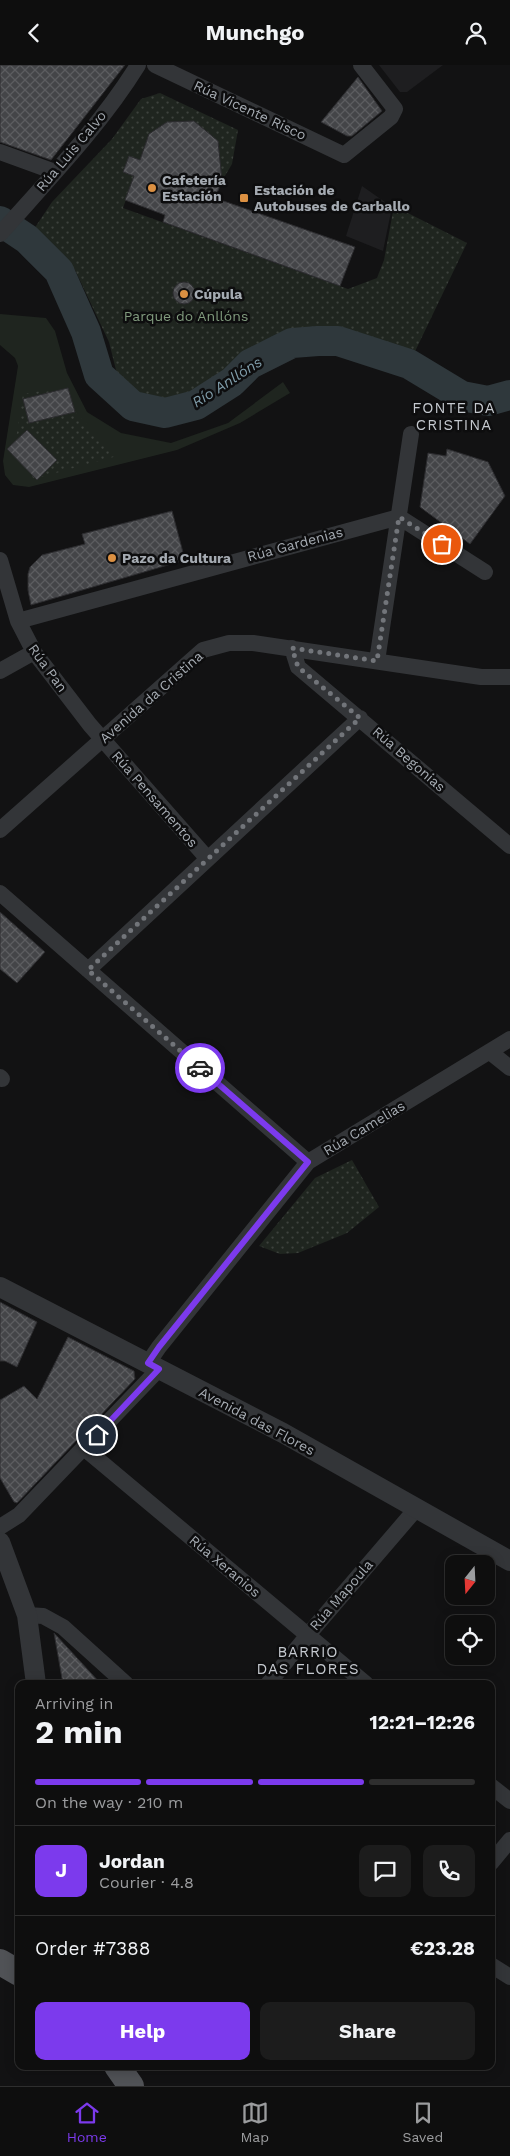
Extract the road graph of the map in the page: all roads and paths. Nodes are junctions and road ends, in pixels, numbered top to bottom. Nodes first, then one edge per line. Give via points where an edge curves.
1 (138, 65) edge
2 (155, 65) edge
3 (361, 65) edge
4 (0, 152) edge
5 (55, 172) junction
6 (0, 235) edge
7 (411, 434) dead end
8 (399, 517) junction
9 (0, 560) edge
10 (485, 572) dead end
11 (18, 621) junction
12 (292, 648) junction
13 (34, 652) junction
14 (377, 661) junction
15 (0, 671) edge
16 (510, 677) edge
17 (360, 718) junction
18 (103, 739) junction
19 (0, 830) edge
20 (510, 846) edge
21 (207, 858) junction
22 (0, 893) edge
23 (88, 970) junction
24 (510, 1039) edge
25 (490, 1052) junction
26 (510, 1068) edge
27 (308, 1162) junction
28 (0, 1287) edge
29 (154, 1366) junction
30 (84, 1448) junction
31 (416, 1509) junction
32 (0, 1527) edge
33 (0, 1542) edge
34 (510, 1561) edge
35 (27, 1615) junction
36 (307, 1635) junction
37 (35, 1680) edge
38 (122, 1680) edge
39 (271, 1680) edge
40 (361, 1680) edge
41 (495, 1788) edge
42 (510, 1801) edge
43 (510, 1840) edge
44 (495, 1858) edge
45 (0, 1962) edge
46 (495, 1968) edge
47 (15, 1971) edge
48 (510, 1977) edge
49 (120, 2070) edge
50 (127, 2070) edge
51 (131, 2086) edge

1 - 5 street, Rúa Luis Calvo
2 - 3 street, Rúa Vicente Risco via 344,155 391,117 395,109
4 - 5 street
5 - 6 street, Rúa Luis Calvo
7 - 8 street
8 - 10 street
8 - 11 street, Rúa Gardenias
8 - 14 street
9 - 11 street, Rúa Pan
11 - 13 street, Rúa Pan
12 - 14 street, Avenida da Cristina
12 - 17 street, Rúa Begonias via 298,667
12 - 18 street, Avenida da Cristina via 237,643 203,650
13 - 15 street
13 - 18 street, Rúa Pan
14 - 16 street, Avenida da Cristina via 481,677
17 - 20 street, Rúa Begonias
17 - 21 street
18 - 19 street, Avenida da Cristina
18 - 21 street, Rúa Pensamentos
21 - 23 street
22 - 23 street
23 - 27 street
24 - 25 street, Rúa Camelias
25 - 26 street
25 - 27 street, Rúa Camelias
27 - 29 street, Rúa Camelias via 159,1347
28 - 29 street, Avenida das Flores
29 - 30 street, Rúa Camelias
29 - 31 street, Avenida das Flores via 283,1433
30 - 32 street, Rúa Camelias via 19,1515
30 - 36 street, Rúa Xeranios
31 - 34 street, Avenida das Flores
31 - 36 street, Rúa Mapoula
33 - 35 street
35 - 37 street
35 - 38 street via 43,1617 63,1627
36 - 39 street, Rúa Mapoula
36 - 40 street, Rúa Xeranios
41 - 42 street
43 - 44 street
45 - 47 main road
46 - 48 street
49 - 51 main road
50 - 51 main road

